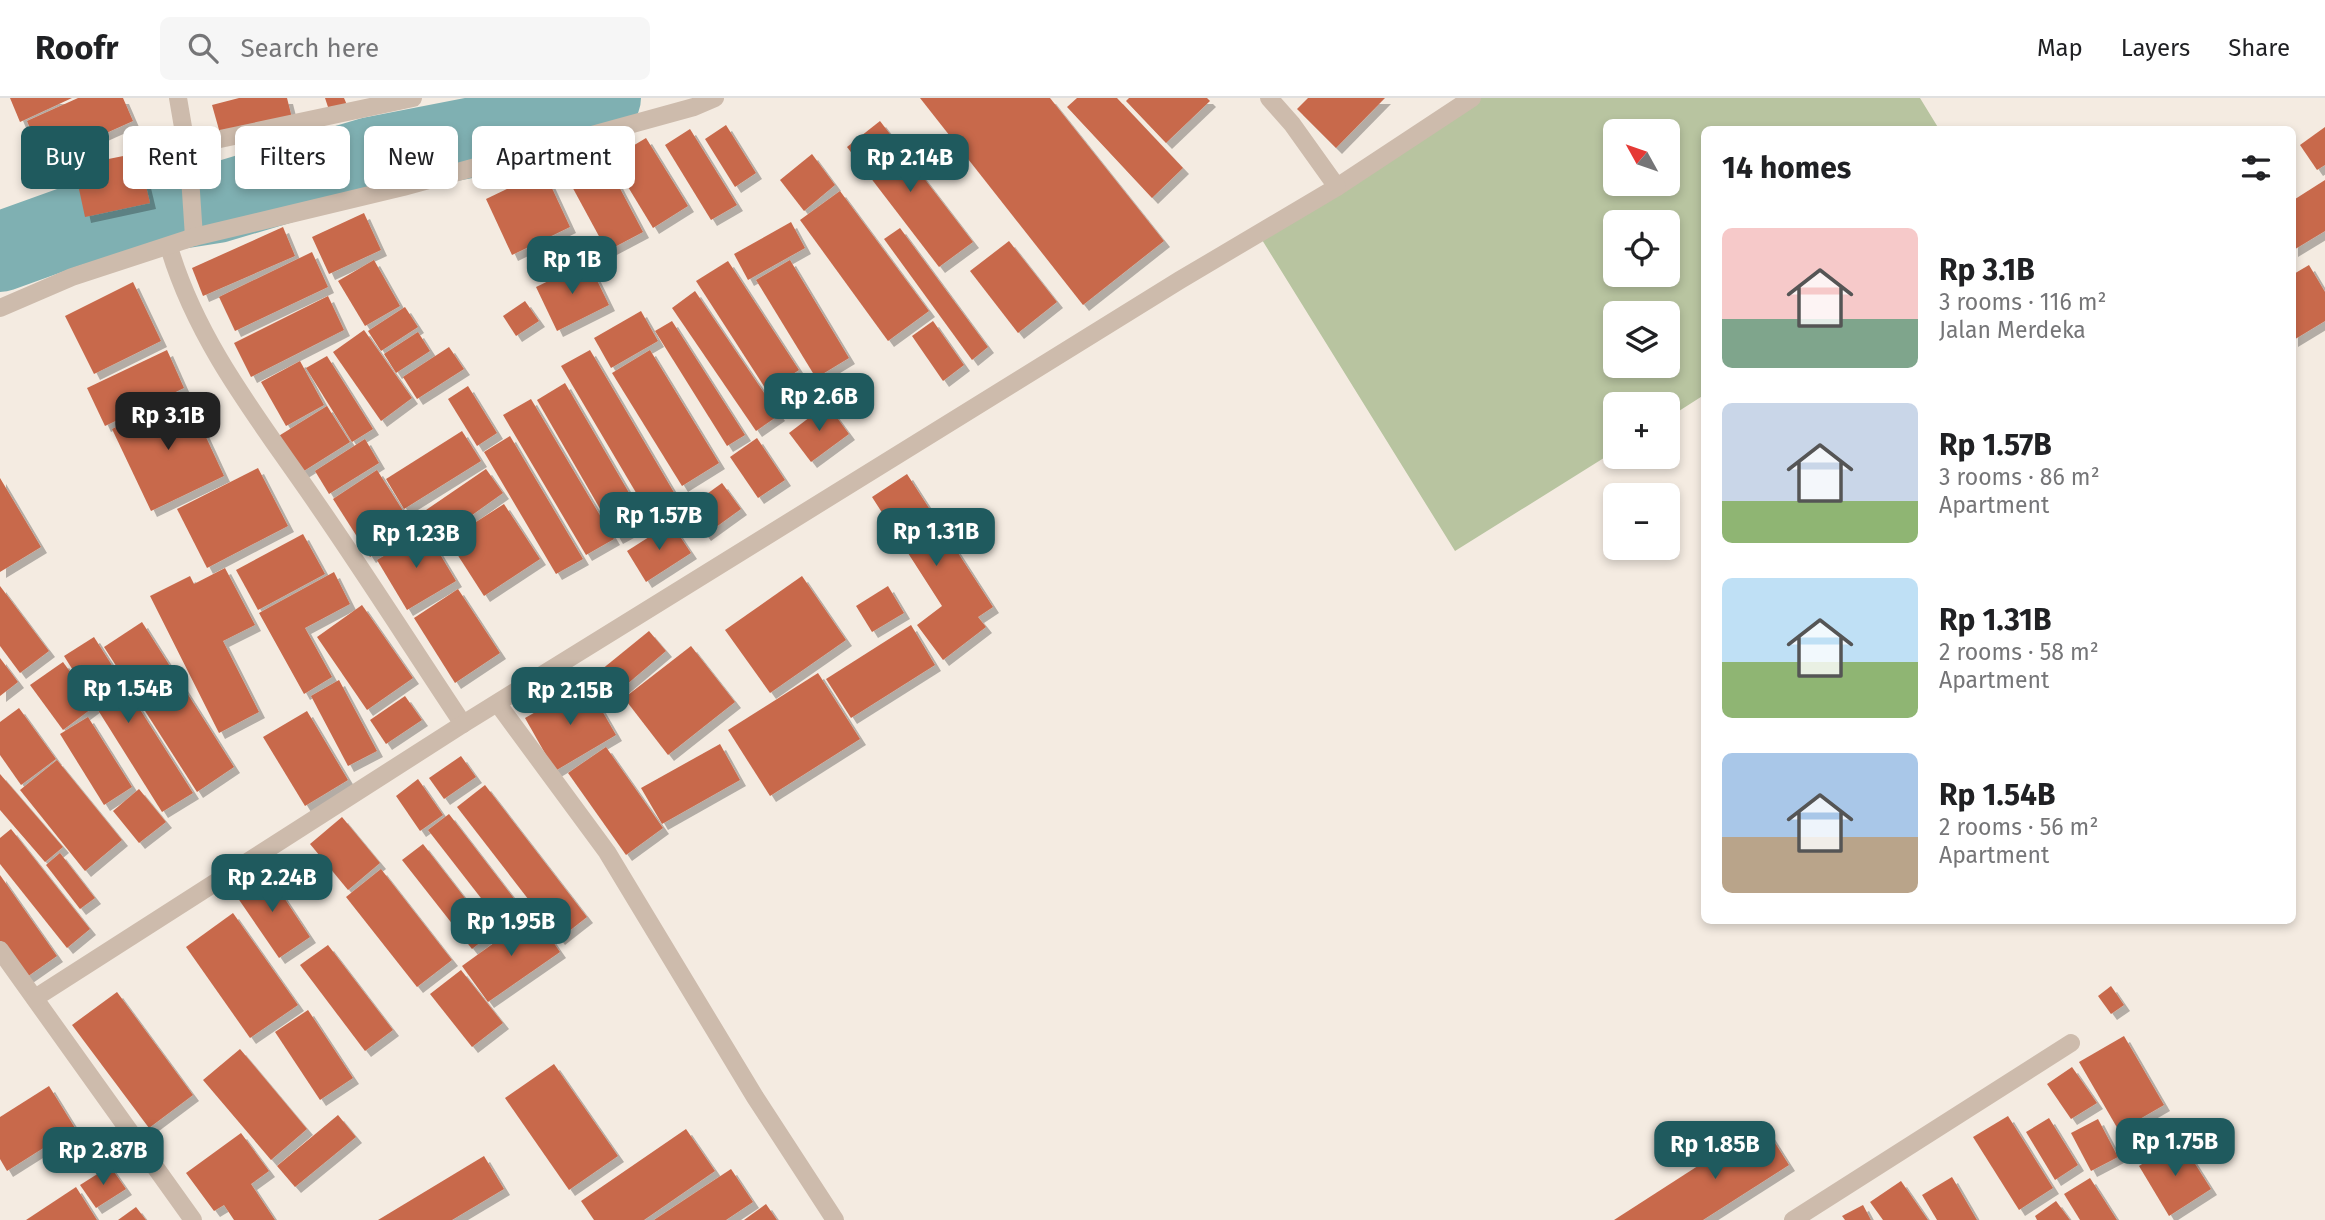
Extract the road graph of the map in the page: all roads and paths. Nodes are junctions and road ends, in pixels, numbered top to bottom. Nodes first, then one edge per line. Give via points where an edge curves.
1 (178, 98) edge
2 (413, 98) edge
3 (715, 98) edge
4 (1269, 98) edge
5 (1472, 98) edge
6 (183, 126) edge
7 (221, 146) edge
8 (1337, 187) junction
9 (191, 189) edge
10 (194, 228) junction
11 (169, 247) junction
12 (0, 308) edge
13 (498, 704) junction
14 (463, 724) junction
15 (0, 950) edge
16 (35, 998) junction
17 (2071, 1043) dead end
18 (193, 1220) edge
19 (835, 1220) edge
20 (1793, 1220) edge

1 - 6 street
2 - 7 street
3 - 10 street via 403,187
4 - 8 street
5 - 8 street
8 - 13 street
9 - 10 street
10 - 11 street
11 - 12 street via 72,277
11 - 14 street via 178,280 223,367
13 - 14 street
13 - 19 street via 607,852
14 - 16 street
15 - 16 street
16 - 18 street
17 - 20 street

